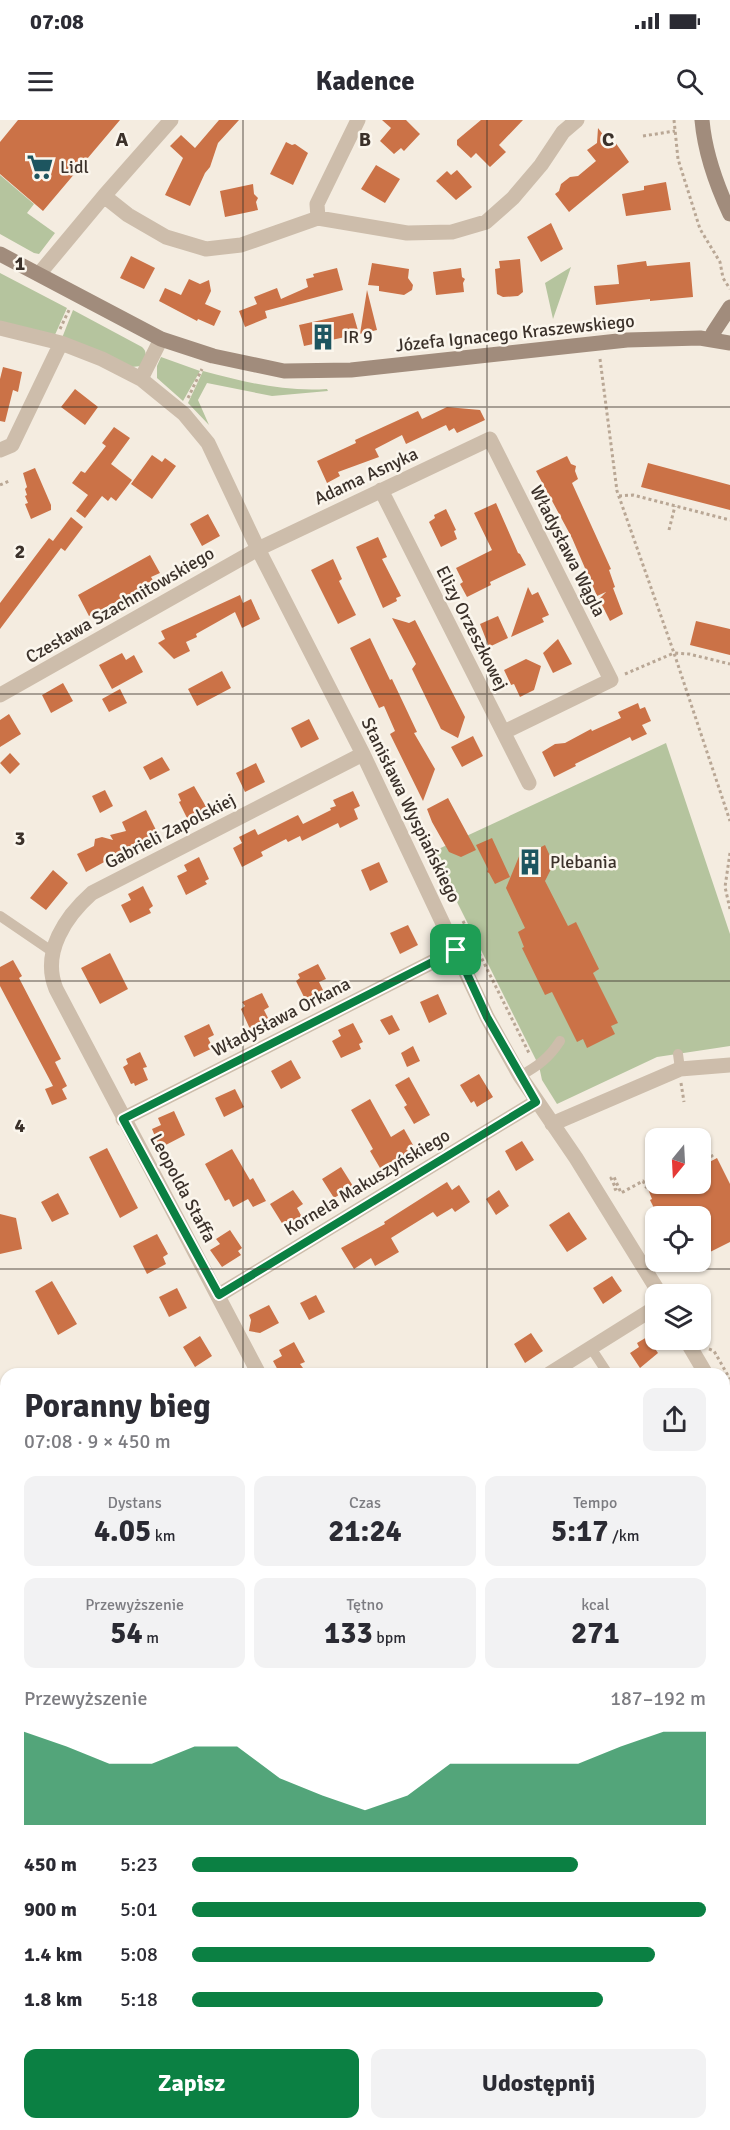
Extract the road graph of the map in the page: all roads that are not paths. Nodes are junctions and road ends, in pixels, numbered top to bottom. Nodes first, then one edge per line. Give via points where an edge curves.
1 (171, 120) edge
2 (358, 120) edge
3 (578, 120) edge
4 (702, 120) edge
5 (104, 196) junction
6 (730, 214) edge
7 (318, 218) junction
8 (0, 254) edge
9 (39, 274) junction
10 (730, 307) edge
11 (0, 328) edge
12 (730, 331) edge
13 (706, 335) junction
14 (161, 339) junction
15 (61, 343) junction
16 (730, 344) edge
17 (141, 378) junction
18 (490, 439) joint
19 (0, 450) edge
20 (381, 490) junction
21 (258, 549) junction
22 (0, 695) edge
23 (504, 732) junction
24 (363, 754) junction
25 (529, 783) dead end
26 (0, 916) edge
27 (456, 950) junction
28 (53, 952) junction
29 (56, 988) joint
30 (560, 1041) dead end
31 (678, 1054) dead end
32 (730, 1065) edge
33 (680, 1069) junction
34 (526, 1073) junction
35 (536, 1102) junction
36 (123, 1119) junction
37 (552, 1124) junction
38 (654, 1284) edge
39 (219, 1295) junction
40 (645, 1314) edge
41 (591, 1348) junction
42 (692, 1350) edge
43 (256, 1368) edge
44 (559, 1368) edge
45 (604, 1368) edge
46 (702, 1368) edge

1 - 5 street
2 - 7 street via 317,204
3 - 7 street via 563,132 513,198 486,222 452,232 407,233
4 - 6 street via 713,175
5 - 7 street via 166,237 206,249 241,245
5 - 9 street
8 - 9 street, Józefa Ignacego Kraszewskiego
9 - 14 street, Józefa Ignacego Kraszewskiego
10 - 13 street
11 - 15 street, Stanisława Wyspiańskiego
12 - 13 street, Józefa Ignacego Kraszewskiego
13 - 14 street, Józefa Ignacego Kraszewskiego via 600,341 321,372 248,365
13 - 16 street, Józefa Ignacego Kraszewskiego
14 - 17 street
15 - 17 street, Stanisława Wyspiańskiego
15 - 19 street via 12,445
17 - 21 street, Stanisława Wyspiańskiego via 184,414 208,442
18 - 20 street, Adama Asnyka
18 - 23 street, Władysława Wągla via 612,680
20 - 21 street, Adama Asnyka
20 - 23 street, Elizy Orzeszkowej
21 - 22 street, Czesława Szachnitowskiego
21 - 24 street, Stanisława Wyspiańskiego
23 - 25 street, Elizy Orzeszkowej
24 - 27 street, Stanisława Wyspiańskiego
24 - 28 street, Gabrieli Zapolskiej via 92,893 65,922
26 - 28 lane
27 - 34 street, Stanisława Wyspiańskiego via 487,1017
27 - 36 street, Władysława Orkana
28 - 29 street, Gabrieli Zapolskiej via 52,980
29 - 36 street, Leopolda Staffa
30 - 34 lane via 551,1056
31 - 33 lane
32 - 33 street
33 - 37 street
34 - 35 street, Stanisława Wyspiańskiego
35 - 37 street, Stanisława Wyspiańskiego
35 - 39 street, Kornela Makuszyńskiego
36 - 39 street, Leopolda Staffa
37 - 38 street, Stanisława Wyspiańskiego
39 - 43 street, Leopolda Staffa
40 - 41 street
41 - 44 street
41 - 45 lane
42 - 46 street

